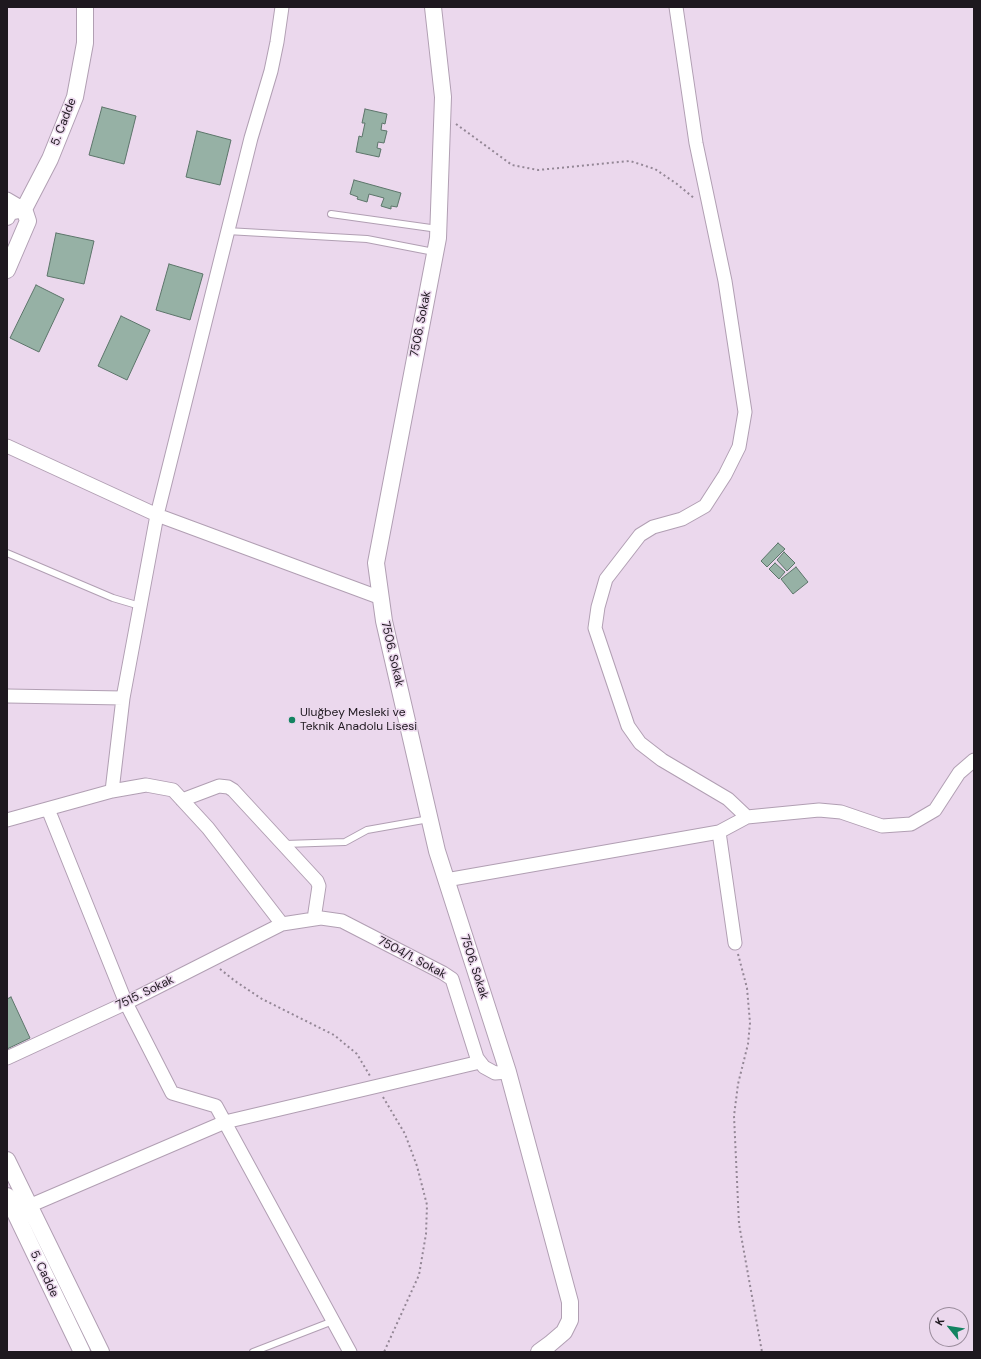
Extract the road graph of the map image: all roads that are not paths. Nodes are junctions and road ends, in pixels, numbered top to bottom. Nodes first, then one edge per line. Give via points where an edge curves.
1 (85, 7) edge
2 (282, 7) edge
3 (433, 7) edge
4 (676, 7) edge
5 (7, 199) edge
6 (24, 209) junction
7 (331, 214) dead end
8 (7, 217) edge
9 (438, 230) junction
10 (227, 231) junction
11 (435, 252) junction
12 (7, 270) edge
13 (7, 446) edge
14 (157, 515) junction
15 (7, 553) edge
16 (381, 598) junction
17 (140, 606) junction
18 (7, 696) edge
19 (124, 698) junction
20 (974, 760) edge
21 (112, 791) junction
22 (182, 800) junction
23 (48, 809) junction
24 (747, 818) junction
25 (430, 819) junction
26 (7, 820) edge
27 (719, 832) junction
28 (283, 844) junction
29 (446, 880) junction
30 (314, 919) junction
31 (282, 924) junction
32 (735, 943) road end
33 (126, 1003) junction
34 (7, 1058) edge
35 (480, 1062) junction
36 (508, 1072) junction
37 (226, 1122) junction
38 (7, 1160) edge
39 (7, 1196) edge
40 (29, 1206) junction
41 (333, 1321) junction
42 (82, 1352) edge
43 (101, 1352) edge
44 (254, 1352) edge
45 (350, 1352) edge
46 (539, 1352) edge

1 - 6 street, 5. Cadde via 84,43 75,97 50,158
2 - 10 street via 271,71
3 - 9 street, 7506. Sokak via 443,97
4 - 24 street via 696,143 725,281 745,412 739,447 705,506 682,519 653,527 640,535 606,579 595,628 628,726 640,743 662,760 728,799
5 - 6 street
6 - 8 street via 9,212
6 - 12 street via 28,221
7 - 9 lane
9 - 11 street, 7506. Sokak
10 - 11 lane via 367,239
10 - 14 street
11 - 16 street, 7506. Sokak via 376,563
13 - 14 street
14 - 16 street
14 - 17 street
15 - 17 lane via 113,598
16 - 25 street, 7506. Sokak via 384,621
17 - 19 street
18 - 19 street
19 - 21 street
20 - 24 street via 959,773 935,810 911,824 882,826 841,812 826,811
21 - 22 street via 146,784 173,790
21 - 23 street
22 - 28 street via 219,786 228,787
22 - 31 street via 208,828
23 - 26 street
23 - 33 street
24 - 27 street
25 - 28 lane via 367,830 345,842
25 - 29 street, 7506. Sokak
27 - 29 street
27 - 32 street
28 - 30 street via 317,881 319,886
29 - 36 street, 7506. Sokak
30 - 31 street, 7504/1. Sokak
30 - 35 street, 7504/1. Sokak via 342,921 452,979
31 - 33 street, 7515. Sokak
33 - 34 street, 7515. Sokak
33 - 37 street via 172,1093 216,1106
35 - 36 street via 495,1073
35 - 37 street
36 - 46 street, 7506. Sokak via 570,1302 570,1320 564,1332
37 - 40 street
37 - 41 street
38 - 40 street
39 - 42 street, 5. Cadde
40 - 43 street
41 - 44 lane
41 - 45 street

